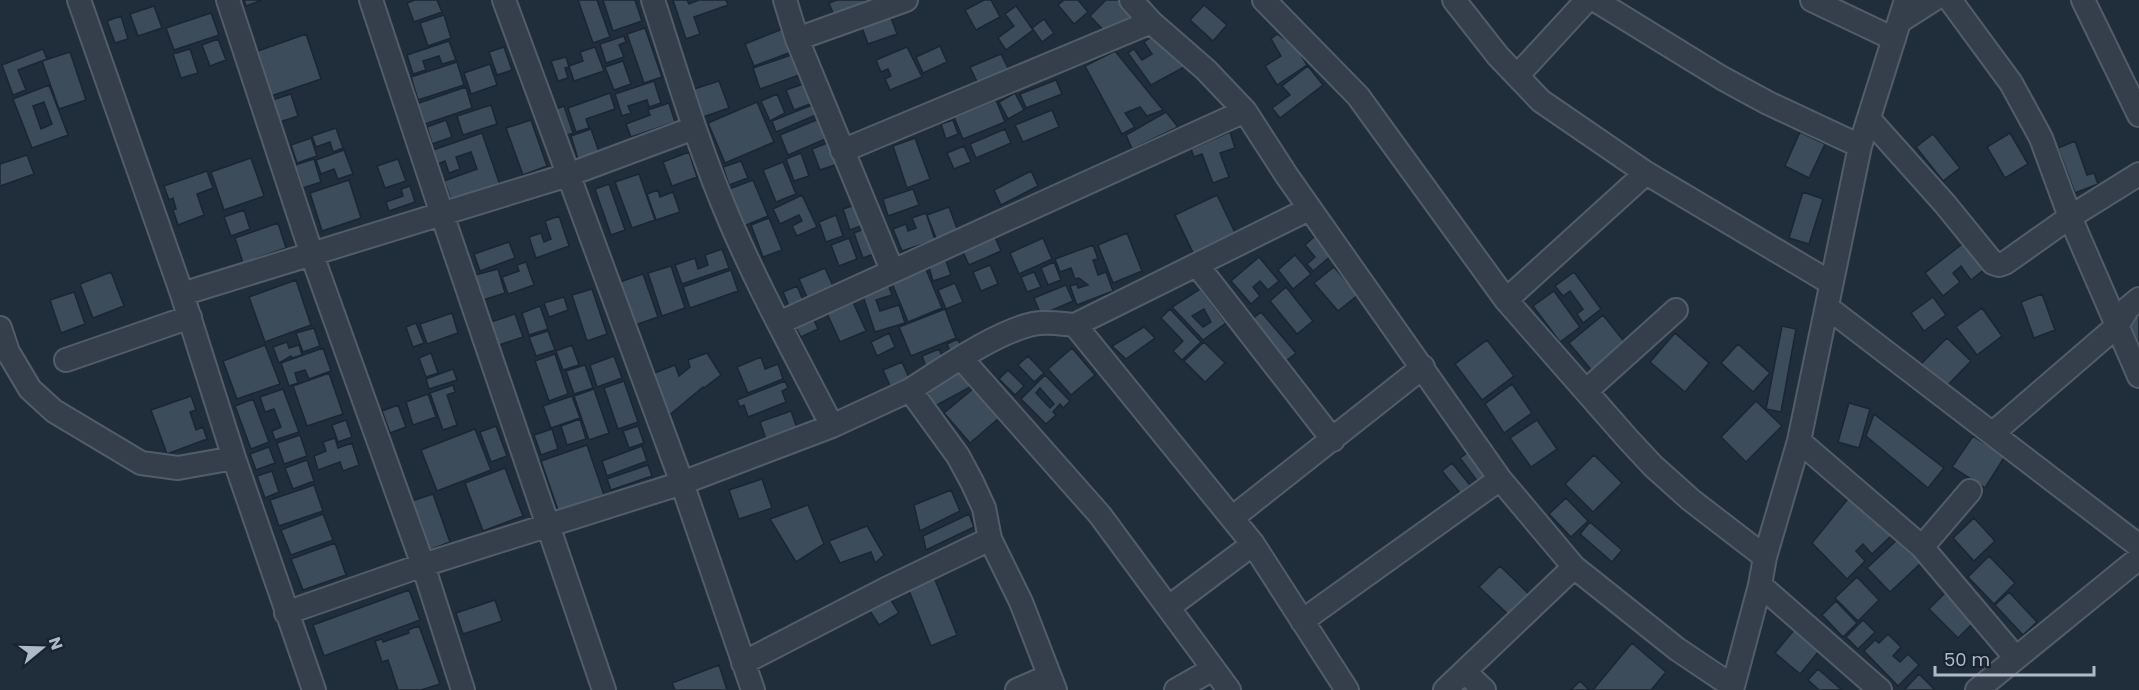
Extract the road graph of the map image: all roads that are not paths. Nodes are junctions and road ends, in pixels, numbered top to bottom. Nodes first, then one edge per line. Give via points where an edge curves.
1 (79, 0) edge
2 (228, 0) edge
3 (371, 0) edge
4 (504, 0) edge
5 (653, 0) edge
6 (785, 0) edge
7 (906, 0) edge
8 (1131, 0) edge
9 (1264, 0) edge
10 (1454, 0) edge
11 (1587, 0) edge
12 (1595, 0) edge
13 (1812, 0) edge
14 (1933, 0) edge
15 (1950, 0) edge
16 (2083, 0) edge
17 (1900, 20) edge
18 (1151, 22) junction
19 (797, 39) junction
20 (1517, 76) junction
21 (1245, 111) junction
22 (2139, 115) edge
23 (1869, 119) junction
24 (694, 128) junction
25 (1860, 146) junction
26 (842, 151) junction
27 (1646, 173) junction
28 (2139, 174) edge
29 (567, 175) junction
30 (1309, 209) junction
31 (442, 214) junction
32 (2070, 217) junction
33 (312, 255) junction
34 (1197, 265) junction
35 (892, 270) junction
36 (1831, 283) junction
37 (182, 294) junction
38 (2139, 299) edge
39 (1506, 300) junction
40 (1827, 307) junction
41 (1676, 310) dead end
42 (190, 317) junction
43 (779, 323) junction
44 (1075, 325) junction
45 (2117, 326) junction
46 (0, 328) edge
47 (961, 358) junction
48 (66, 360) dead end
49 (1423, 367) junction
50 (2139, 376) edge
51 (910, 390) junction
52 (1586, 391) junction
53 (832, 426) junction
54 (1993, 433) junction
55 (1333, 440) junction
56 (1799, 441) junction
57 (234, 458) junction
58 (1500, 479) junction
59 (682, 483) junction
60 (1970, 491) dead end
61 (1232, 518) junction
62 (549, 524) junction
63 (990, 539) junction
64 (1253, 544) junction
65 (2139, 546) edge
66 (1922, 547) junction
67 (1765, 556) junction
68 (2139, 558) edge
69 (423, 565) junction
70 (1574, 567) junction
71 (1760, 585) junction
72 (1169, 607) junction
73 (286, 614) junction
74 (1302, 621) junction
75 (2015, 657) junction
76 (743, 663) junction
77 (1213, 669) junction
78 (1465, 672) junction
79 (1052, 683) edge
80 (1732, 688) edge
81 (314, 690) edge
82 (463, 690) edge
83 (604, 690) edge
84 (753, 690) edge
85 (1017, 690) edge
86 (1176, 690) edge
87 (1230, 690) edge
88 (1347, 690) edge
89 (1445, 690) edge
90 (1484, 690) edge
91 (1880, 690) edge
92 (1977, 690) edge

1 - 37 street
2 - 33 street
3 - 31 street
4 - 29 street
5 - 24 street
6 - 19 street
7 - 19 street
8 - 18 street
9 - 39 street via 1358,96
10 - 20 street
11 - 20 street
12 - 25 street via 1768,103
13 - 17 street
14 - 17 street
15 - 32 street via 2011,83 2041,138
16 - 22 street
17 - 23 street
18 - 21 street
18 - 26 street
19 - 26 street
20 - 27 street via 1541,101
21 - 30 street
21 - 35 street
23 - 25 street
23 - 32 street via 1994,263 2005,263
24 - 29 street
24 - 43 street via 729,220
25 - 36 street
26 - 35 street
27 - 36 street
27 - 39 street
28 - 32 street
29 - 31 street
29 - 59 street
30 - 34 street
30 - 49 street
31 - 33 street
31 - 62 street
32 - 45 street
33 - 37 street
33 - 69 street
34 - 44 street
34 - 55 street
35 - 43 street
36 - 40 street
37 - 42 street
38 - 45 street
39 - 52 street
40 - 54 street
40 - 56 street
41 - 52 street
42 - 48 street
42 - 57 street
43 - 53 street
44 - 47 street via 1035,323
44 - 61 street
45 - 50 street
45 - 54 street
46 - 57 street via 8,352 30,389 54,411 141,463 178,468
47 - 51 street
47 - 72 street via 1100,516
49 - 55 street
49 - 58 street
51 - 53 street
51 - 63 street via 958,456 984,508
52 - 67 street via 1653,466
53 - 59 street
54 - 65 street
55 - 61 street
56 - 66 street
56 - 67 street
57 - 73 street
58 - 70 street
58 - 74 street
59 - 62 street
59 - 76 street
60 - 66 street
61 - 64 street
62 - 69 street
62 - 83 street
63 - 76 street
63 - 79 street via 1021,602
64 - 72 street
64 - 74 street
66 - 75 street
67 - 71 street
68 - 75 street
69 - 73 street
69 - 82 street
70 - 78 street
70 - 80 street
71 - 80 street
71 - 91 street
72 - 77 street
73 - 81 street
74 - 88 street
75 - 92 street
76 - 84 street
77 - 86 street
77 - 87 street
78 - 89 street
78 - 90 street
79 - 85 street

